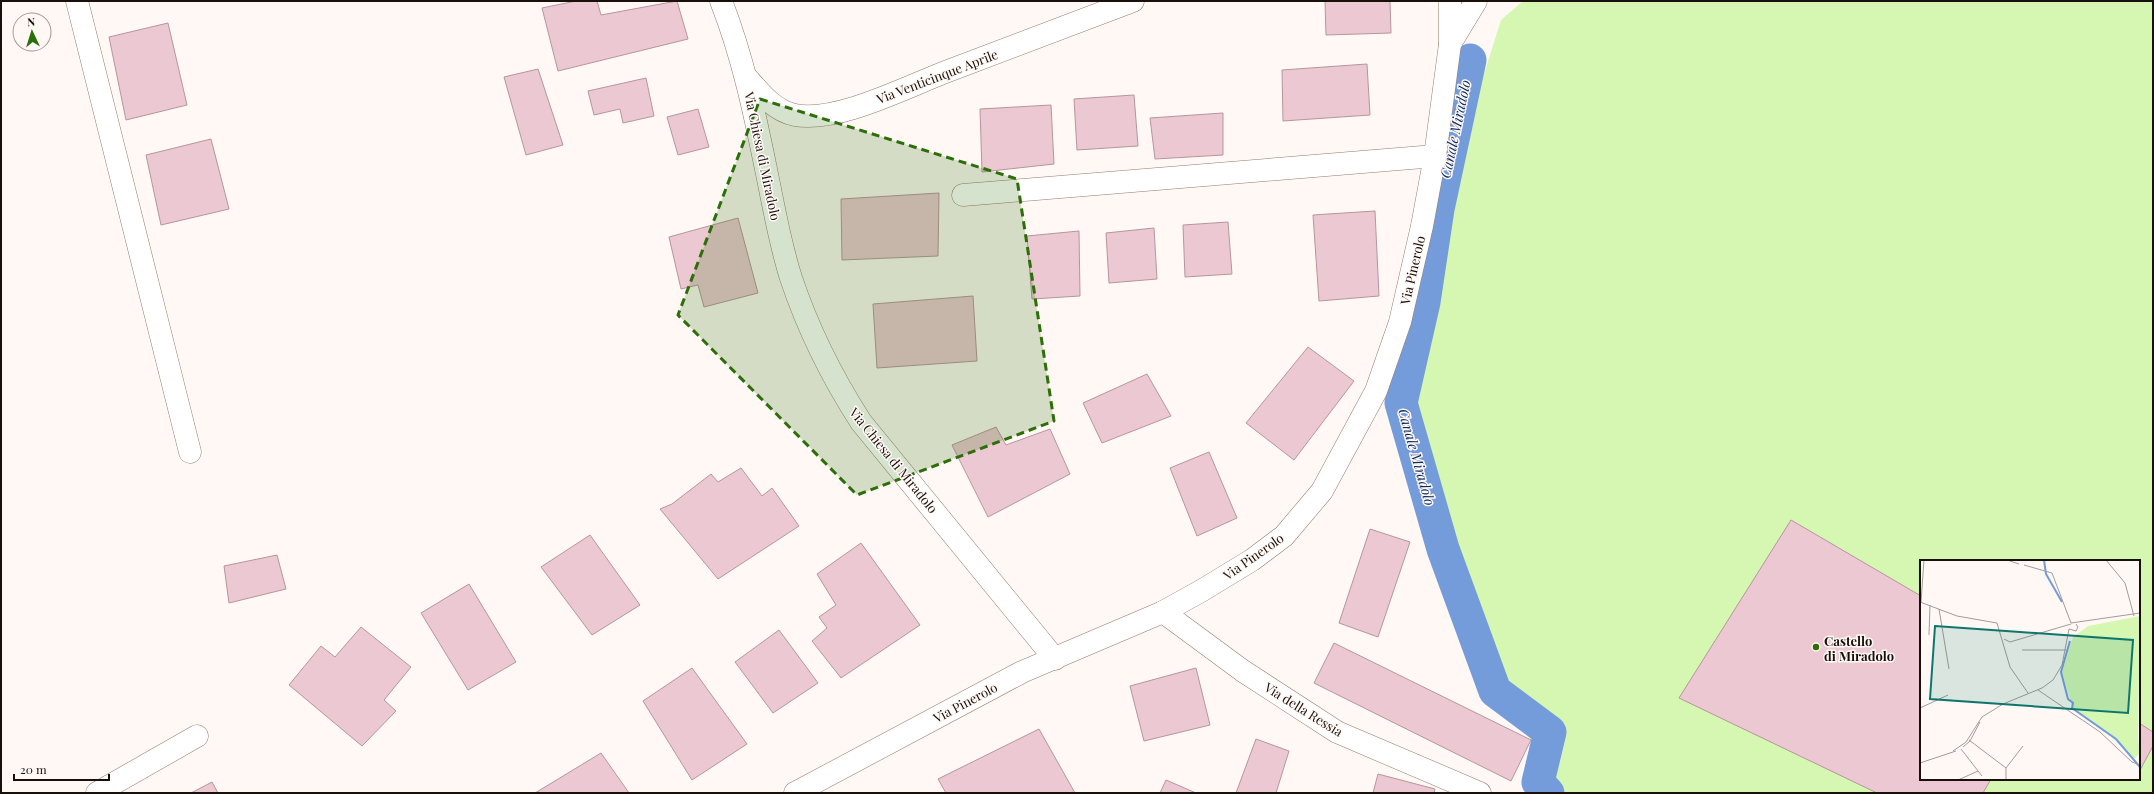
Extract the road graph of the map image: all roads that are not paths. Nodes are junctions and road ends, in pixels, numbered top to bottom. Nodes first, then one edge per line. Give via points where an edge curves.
1 (77, 1) edge
2 (721, 1) edge
3 (1133, 1) edge
4 (1450, 1) edge
5 (1476, 1) edge
6 (1450, 44) junction
7 (747, 78) junction
8 (1435, 156) junction
9 (963, 195) dead end
10 (190, 452) dead end
11 (1163, 612) junction
12 (1055, 659) junction
13 (197, 736) dead end
14 (96, 793) edge
15 (795, 793) edge
16 (1480, 793) edge

1 - 10 street
2 - 7 street, Via Chiesa di Miradolo
3 - 7 street, Via Venticinque Aprile via 872,101 822,117 795,115 779,109
4 - 6 street, Via Pinerolo
5 - 6 street, Via Pinerolo
6 - 8 street, Via Pinerolo
7 - 12 street, Via Chiesa di Miradolo via 790,277 806,321 839,388 861,422
8 - 9 street
8 - 11 street, Via Pinerolo via 1400,322 1376,391 1322,491 1284,536 1252,560
11 - 12 street, Via Pinerolo
11 - 16 street, Via della Ressia via 1243,672 1337,732
12 - 15 street, Via Pinerolo via 1022,672
13 - 14 street

